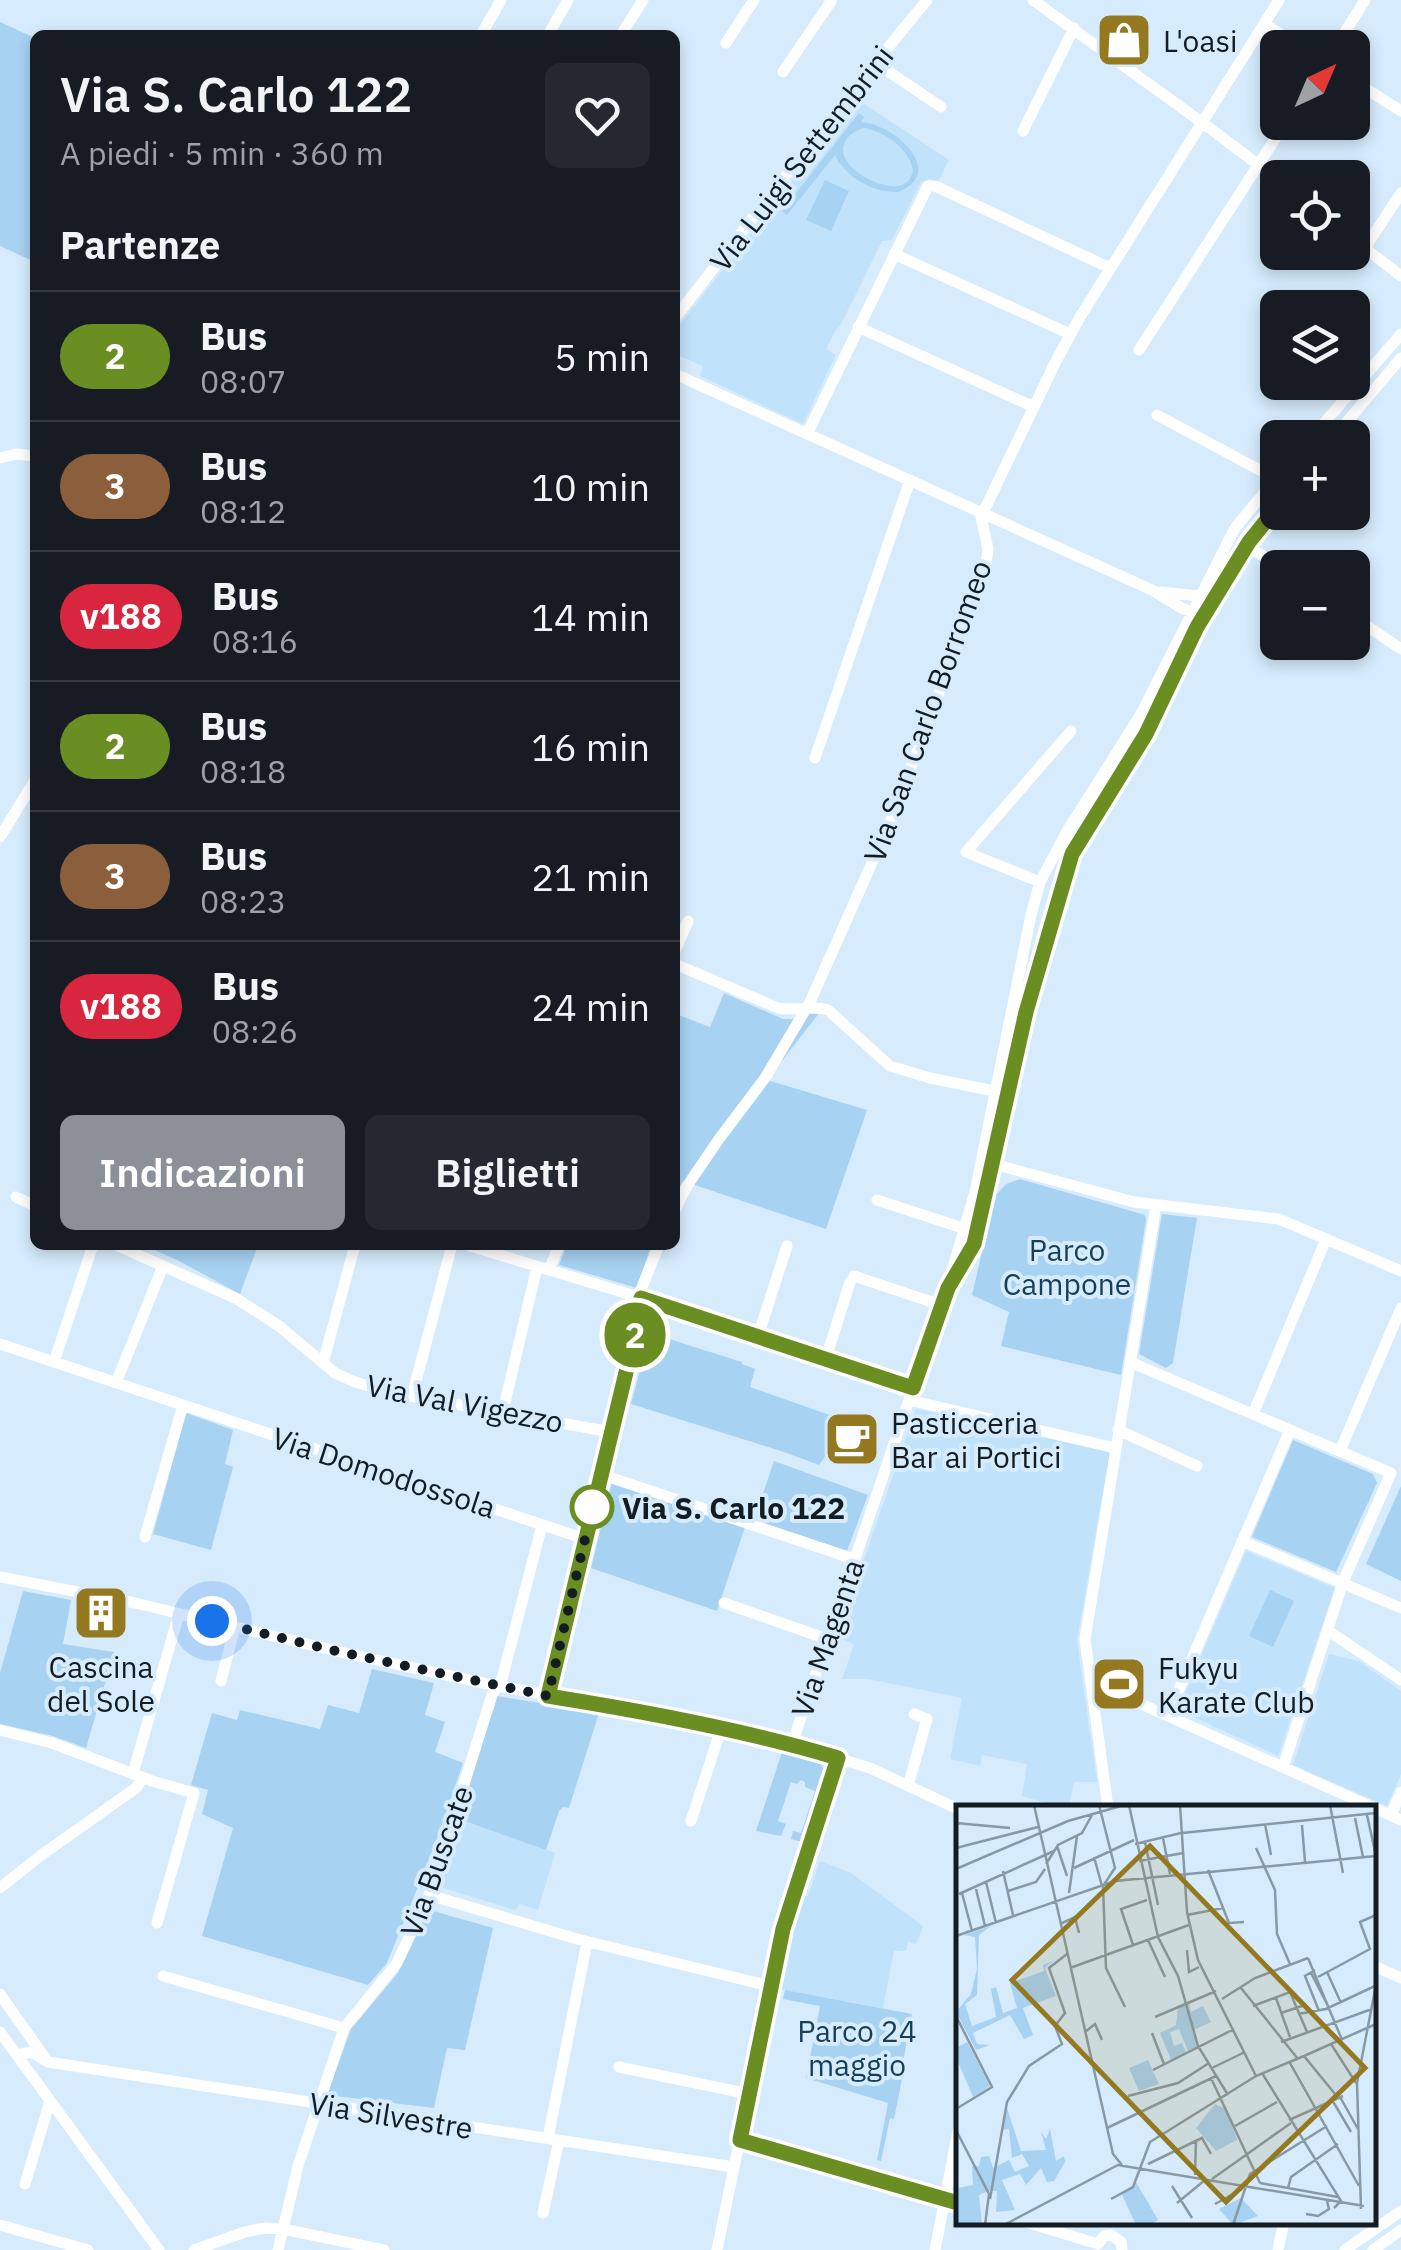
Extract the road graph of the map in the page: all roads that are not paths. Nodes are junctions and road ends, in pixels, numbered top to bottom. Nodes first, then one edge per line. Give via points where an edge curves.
1 (501, 0) edge
2 (568, 0) edge
3 (643, 0) edge
4 (754, 0) edge
5 (832, 0) edge
6 (927, 0) edge
7 (1033, 0) edge
8 (1279, 0) edge
9 (1365, 0) edge
10 (1266, 24) junction
11 (1074, 28) junction
12 (483, 30) edge
13 (551, 30) edge
14 (624, 30) edge
15 (1275, 30) edge
16 (1346, 30) edge
17 (726, 43) dead end
18 (876, 62) junction
19 (783, 72) dead end
20 (1370, 91) edge
21 (941, 106) dead end
22 (1401, 111) edge
23 (1202, 122) junction
24 (1024, 132) dead end
25 (1275, 140) edge
26 (1259, 166) junction
27 (1401, 193) edge
28 (1370, 242) edge
29 (1370, 251) edge
30 (894, 254) junction
31 (1110, 268) junction
32 (1401, 276) edge
33 (680, 312) edge
34 (858, 328) junction
35 (1070, 334) junction
36 (1401, 334) edge
37 (1139, 350) dead end
38 (1401, 358) edge
39 (680, 376) edge
40 (1034, 408) junction
41 (1157, 416) dead end
42 (1326, 420) edge
43 (1349, 420) edge
44 (807, 434) junction
45 (30, 455) edge
46 (0, 458) edge
47 (1260, 469) edge
48 (910, 480) junction
49 (1260, 498) edge
50 (983, 513) junction
51 (1260, 529) edge
52 (1247, 546) junction
53 (1260, 555) edge
54 (1152, 590) junction
55 (1200, 595) junction
56 (1212, 602) junction
57 (1198, 613) junction
58 (1370, 628) edge
59 (1401, 649) edge
60 (1071, 731) dead end
61 (815, 758) dead end
62 (30, 788) edge
63 (1072, 837) junction
64 (0, 838) edge
65 (1040, 882) junction
66 (688, 921) dead end
67 (680, 939) edge
68 (680, 966) edge
69 (804, 1009) junction
70 (1002, 1092) junction
71 (987, 1162) junction
72 (16, 1197) dead end
73 (680, 1200) edge
74 (877, 1200) dead end
75 (30, 1204) edge
76 (1156, 1205) junction
77 (971, 1231) junction
78 (1326, 1239) junction
79 (788, 1246) dead end
80 (91, 1250) edge
81 (127, 1250) edge
82 (354, 1250) edge
83 (451, 1250) edge
84 (482, 1250) edge
85 (556, 1250) edge
86 (658, 1250) edge
87 (163, 1266) junction
88 (543, 1269) junction
89 (1401, 1271) edge
90 (641, 1298) junction
91 (941, 1305) junction
92 (1401, 1308) edge
93 (758, 1336) junction
94 (0, 1344) edge
95 (826, 1358) junction
96 (54, 1362) junction
97 (1130, 1362) junction
98 (322, 1363) junction
99 (116, 1382) junction
100 (911, 1394) junction
101 (412, 1396) junction
102 (183, 1405) junction
103 (503, 1411) junction
104 (1252, 1414) junction
105 (1118, 1430) junction
106 (1290, 1430) junction
107 (611, 1432) junction
108 (1115, 1448) junction
109 (1340, 1451) junction
110 (1197, 1466) dead end
111 (600, 1474) junction
112 (542, 1524) junction
113 (145, 1537) dead end
114 (585, 1538) junction
115 (1242, 1541) junction
116 (854, 1560) junction
117 (0, 1576) edge
118 (1343, 1582) junction
119 (724, 1603) dead end
120 (1401, 1608) edge
121 (180, 1614) junction
122 (235, 1626) junction
123 (1327, 1630) junction
124 (827, 1639) junction
125 (1401, 1664) edge
126 (1399, 1679) edge
127 (221, 1681) dead end
128 (497, 1686) junction
129 (1092, 1687) junction
130 (548, 1696) junction
131 (914, 1714) dead end
132 (1168, 1715) junction
133 (0, 1730) edge
134 (721, 1730) junction
135 (792, 1744) junction
136 (838, 1758) junction
137 (1282, 1767) junction
138 (138, 1776) junction
139 (908, 1786) junction
140 (1401, 1792) edge
141 (1108, 1805) edge
142 (1369, 1805) edge
143 (956, 1808) edge
144 (1396, 1817) edge
145 (692, 1821) dead end
146 (0, 1888) edge
147 (429, 1895) junction
148 (156, 1923) dead end
149 (588, 1942) junction
150 (1376, 1967) edge
151 (163, 1976) dead end
152 (1401, 1978) edge
153 (770, 1986) junction
154 (0, 1994) edge
155 (344, 2028) junction
156 (0, 2032) edge
157 (17, 2055) junction
158 (48, 2062) junction
159 (620, 2067) dead end
160 (28, 2071) junction
161 (749, 2094) junction
162 (50, 2101) junction
163 (318, 2104) junction
164 (554, 2139) junction
165 (740, 2140) junction
166 (956, 2155) edge
167 (734, 2167) junction
168 (25, 2184) dead end
169 (952, 2201) edge
170 (1401, 2211) edge
171 (542, 2213) dead end
172 (0, 2225) edge
173 (1036, 2225) edge
174 (1118, 2225) edge
175 (1283, 2225) edge
176 (283, 2229) junction
177 (1401, 2230) edge
178 (1072, 2236) junction
179 (1115, 2236) junction
180 (1098, 2247) edge
181 (88, 2250) edge
182 (159, 2250) edge
183 (194, 2250) edge
184 (278, 2250) edge
185 (384, 2250) edge
186 (717, 2250) edge
187 (935, 2250) edge
188 (1068, 2250) edge
189 (1122, 2250) edge
190 (1278, 2250) edge
191 (1346, 2250) edge
192 (1373, 2250) edge

1 - 12 street
2 - 13 street
3 - 14 street
4 - 17 street
5 - 19 street
6 - 18 street, Via Luigi Settembrini
7 - 11 street
8 - 10 street
9 - 16 street
10 - 15 street
10 - 23 street
11 - 23 street
11 - 24 street
18 - 21 street
18 - 33 street, Via Luigi Settembrini
20 - 22 street
23 - 26 street
23 - 31 street
25 - 26 street
26 - 37 street
27 - 28 street
29 - 32 street
30 - 31 street via 928,186 935,186
30 - 34 street
30 - 35 street
31 - 35 street
34 - 40 street
34 - 44 street
35 - 40 street
36 - 42 street
38 - 43 street
39 - 44 street
40 - 50 street
41 - 47 street
44 - 48 street
45 - 46 street
48 - 50 street
48 - 61 street
49 - 55 street, Via Magenta via 1237,524
50 - 54 street
50 - 69 street, Via San Carlo Borromeo via 986,572 891,820
51 - 52 street, Via Magenta
52 - 53 street
52 - 56 street, Via Magenta
54 - 55 street
54 - 57 street
55 - 56 street
55 - 57 street, Via Magenta
56 - 57 street, Via Magenta
57 - 63 street, Via Magenta via 1146,734
58 - 59 street
60 - 65 street via 966,852
62 - 64 street
63 - 65 street, Via Magenta
63 - 70 street, Via Magenta
65 - 70 street, Via Magenta
66 - 67 street
68 - 69 street via 773,1006
69 - 70 street via 833,1013 888,1065
69 - 73 street, Via San Carlo Borromeo via 769,1073
70 - 71 street, Via Magenta
71 - 76 street
71 - 77 street, Via Magenta
72 - 75 street
74 - 77 street
76 - 78 street via 1275,1218
76 - 97 street
77 - 91 street, Via Magenta
78 - 89 street
78 - 104 street
79 - 93 street
80 - 96 street
81 - 87 street, Via Val Vigezzo
82 - 98 street
83 - 101 street
84 - 88 street
85 - 88 street
86 - 90 street
87 - 98 street, Via Val Vigezzo via 238,1299
87 - 99 street
88 - 90 street
88 - 103 street
90 - 93 street
90 - 107 street
91 - 95 street via 852,1279
91 - 100 street, Via Magenta
92 - 109 street
93 - 95 street
94 - 96 street, Via Domodossola
95 - 100 street
96 - 99 street, Via Domodossola
97 - 104 street
97 - 105 street
98 - 101 street, Via Val Vigezzo via 355,1382
99 - 102 street, Via Domodossola
100 - 108 street
100 - 116 street, Via Magenta
101 - 103 street, Via Val Vigezzo
102 - 112 street, Via Domodossola
102 - 113 street
103 - 107 street, Via Val Vigezzo
104 - 106 street
105 - 108 street
105 - 110 street
106 - 109 street
106 - 115 street
107 - 111 street
108 - 129 street via 1085,1640
109 - 118 street via 1392,1476
111 - 114 street
111 - 116 street
112 - 114 street, Via Domodossola
112 - 128 street, Via Buscate
114 - 130 street
115 - 118 street
115 - 132 street
116 - 124 street, Via Magenta
117 - 121 street
118 - 120 street
118 - 123 street
119 - 124 street
121 - 122 street
121 - 138 street
122 - 127 street
122 - 128 street
123 - 126 street
123 - 137 street
124 - 135 street, Via Magenta
125 - 126 street
128 - 130 street
128 - 147 street, Via Buscate
129 - 132 street
129 - 141 street
130 - 134 street
131 - 139 street via 928,1720
132 - 137 street
133 - 138 street
134 - 135 street
134 - 145 street
135 - 136 street
136 - 139 street
136 - 153 street
137 - 142 street
138 - 146 street via 136,1788
138 - 148 street via 194,1793
139 - 143 street
140 - 144 street
147 - 149 street
147 - 155 street, Via Buscate via 394,1968
149 - 153 street
149 - 164 street
150 - 152 street
151 - 155 street
153 - 161 street
154 - 158 street
155 - 163 street, Via Buscate
156 - 157 street
157 - 158 street, Via Silvestre via 31,2052
157 - 160 street
158 - 160 street
158 - 163 street, Via Silvestre
159 - 161 street
160 - 162 street
161 - 165 street
162 - 168 street
162 - 182 street
163 - 164 street, Via Silvestre
163 - 176 street, Via Buscate
164 - 167 street, Via Silvestre
164 - 171 street
165 - 167 street
165 - 169 street
166 - 169 street
167 - 186 street
169 - 187 street
170 - 191 street
172 - 181 street
173 - 178 street
174 - 179 street
175 - 190 street
176 - 183 street via 250,2230
176 - 184 street, Via Buscate
176 - 185 street
177 - 192 street
178 - 180 street
178 - 188 street
179 - 180 street via 1104,2236
179 - 189 street

